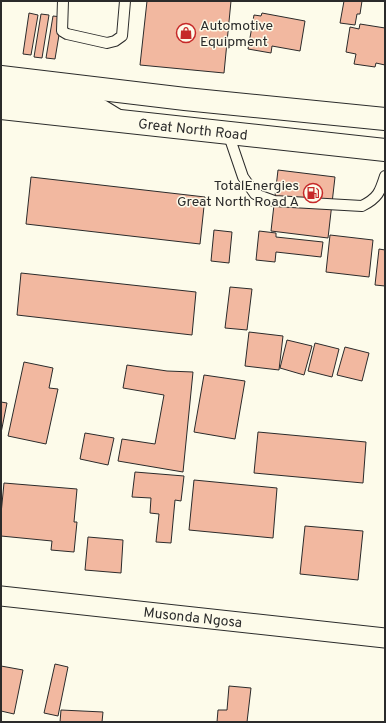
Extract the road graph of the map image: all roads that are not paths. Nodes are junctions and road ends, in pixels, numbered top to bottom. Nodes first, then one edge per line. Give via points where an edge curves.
1 (63, 1) edge
2 (125, 1) edge
3 (1, 77) edge
4 (1, 86) edge
5 (1, 108) edge
6 (385, 119) edge
7 (120, 121) junction
8 (228, 133) junction
9 (385, 150) edge
10 (385, 176) edge
11 (1, 596) edge
12 (385, 638) edge

1 - 2 lane via 62,32 107,43 122,36
3 - 6 main road, Great North Road
4 - 7 street via 16,92 91,105
5 - 7 main road, Great North Road
7 - 8 main road, Great North Road
8 - 9 main road, Great North Road
8 - 10 lane via 243,177 255,194 274,202 362,206 373,201 381,192
11 - 12 street, Musonda Ngosa

